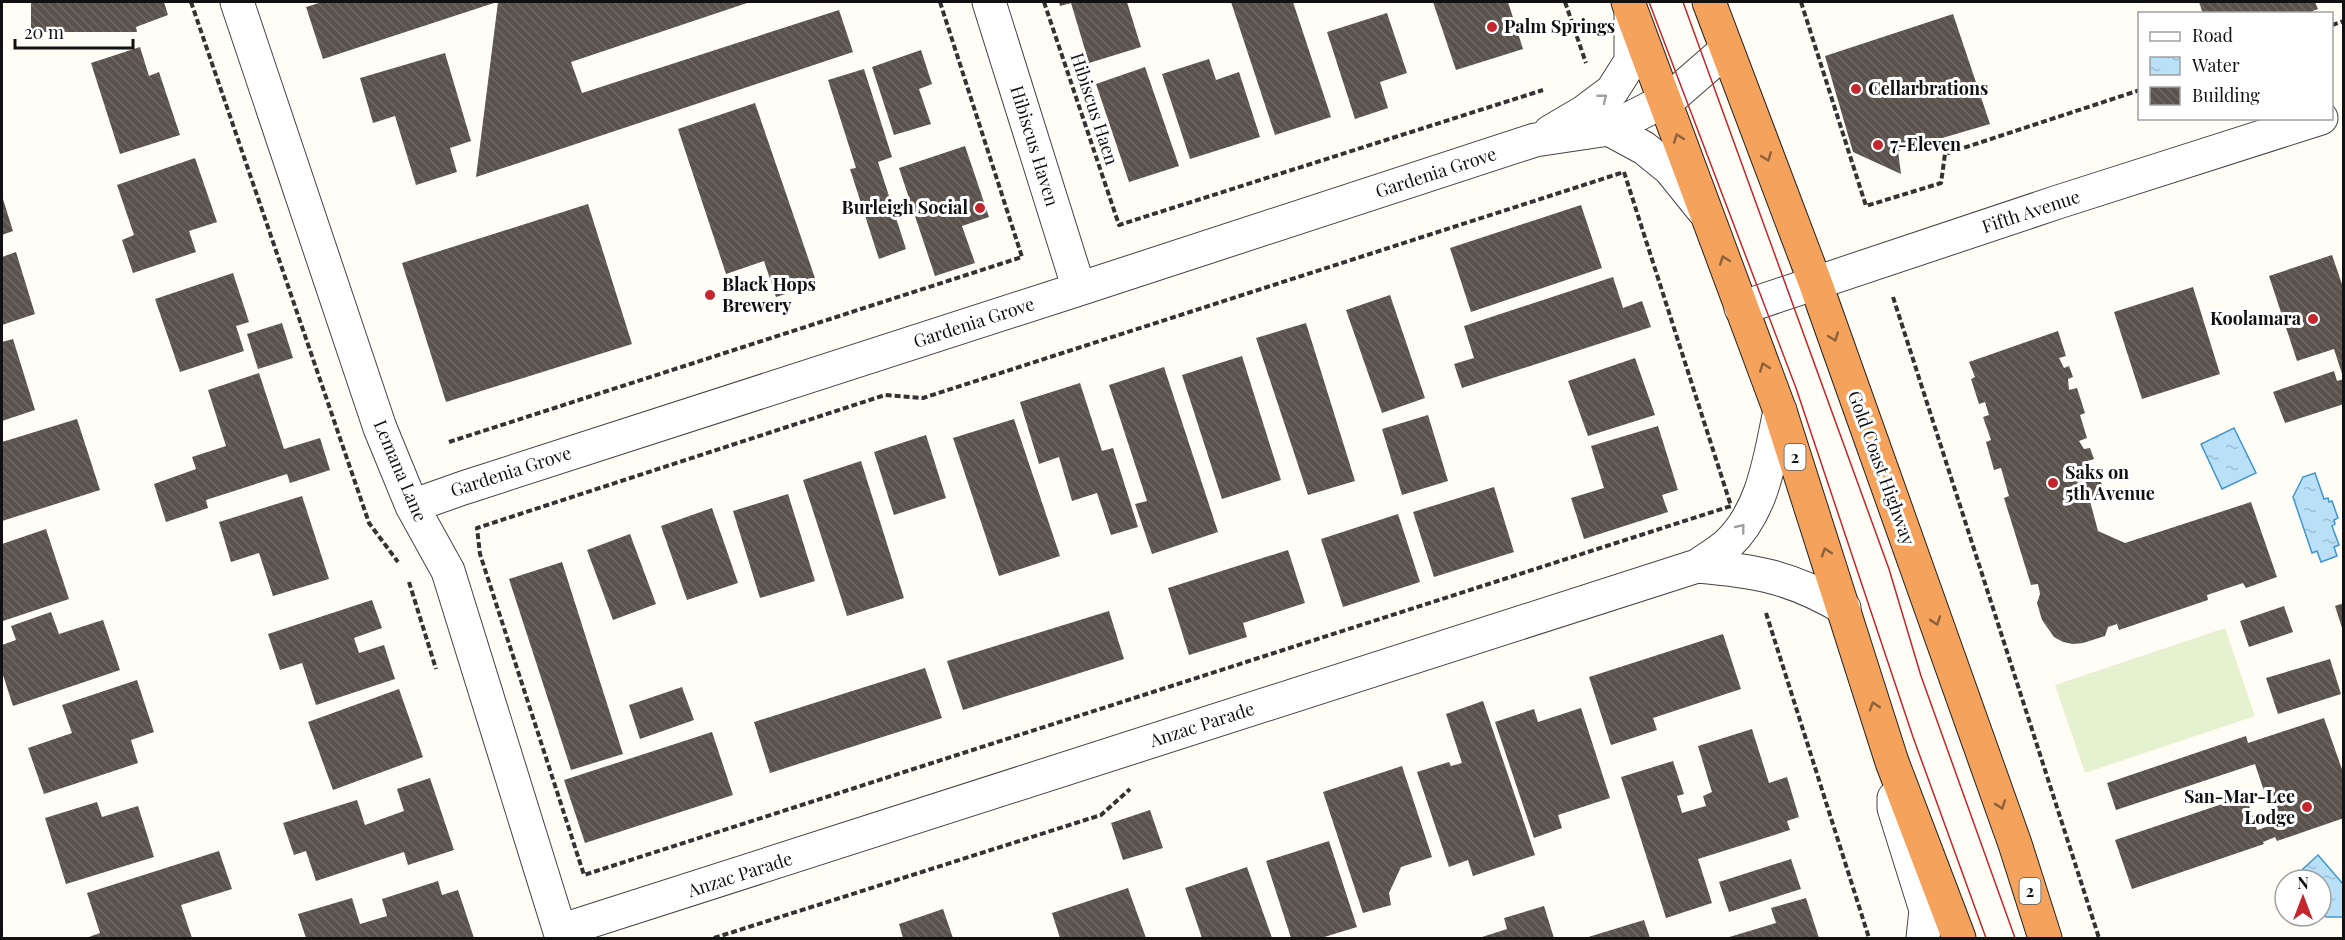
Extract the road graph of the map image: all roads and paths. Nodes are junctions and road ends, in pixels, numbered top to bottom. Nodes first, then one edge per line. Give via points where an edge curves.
1 (237, 2) edge
2 (940, 2) edge
3 (989, 2) edge
4 (1044, 2) edge
5 (1566, 2) edge
6 (1709, 2) edge
7 (1801, 2) edge
8 (1630, 7) edge
9 (1726, 50) junction
10 (1587, 64) dead end
11 (1545, 89) dead end
12 (2138, 90) edge
13 (1664, 101) junction
14 (2315, 120) edge
15 (1609, 129) junction
16 (1535, 140) junction
17 (1706, 213) junction
18 (1815, 282) junction
19 (1079, 290) junction
20 (1893, 296) dead end
21 (1741, 308) junction
22 (1780, 411) junction
23 (449, 442) dead end
24 (412, 506) junction
25 (477, 528) joint
26 (1697, 566) junction
27 (1844, 608) junction
28 (1766, 611) dead end
29 (1892, 762) junction
30 (1136, 783) dead end
31 (561, 935) edge
32 (714, 939) edge
33 (1869, 939) edge
34 (1923, 939) edge
35 (1959, 939) edge
36 (2045, 939) edge
37 (2099, 939) edge

1 - 24 street, Lemana Lane via 380,428
2 - 23 path via 1022,257
3 - 19 street, Hibiscus Haven
4 - 11 path, Hibiscus Haen via 1119,225
5 - 10 path
6 - 9 highway, Gold Coast Highway / 2
7 - 12 path via 1866,206 1941,183 1945,154
8 - 13 highway, 2
16 -> 8 street, Gardenia Grove via 1612,91 1631,61
9 - 13 street, Gardenia Grove
9 -> 18 highway, Gold Coast Highway / 2
13 - 15 street, Gardenia Grove
17 -> 13 highway, 2
14 - 18 street, Fifth Avenue
15 - 16 street, Gardenia Grove
15 - 17 street via 1644,148 1670,170
16 - 19 street, Gardenia Grove
21 -> 17 highway, 2
18 - 21 street, Fifth Avenue
18 -> 36 highway, Gold Coast Highway / 2 via 2015,844
19 - 24 street, Gardenia Grove
20 - 37 path
22 -> 21 highway, 2
26 -> 22 street via 1728,544 1748,518 1765,482
27 -> 22 highway, 2
24 - 31 street, Lemana Lane via 448,572
25 - 25 path via 885,395 923,398 1624,172 1731,506 584,875 480,554
26 - 27 street, Anzac Parade via 1776,577 1813,590
26 - 31 street, Anzac Parade
29 -> 27 highway, 2
28 - 33 path
29 - 34 street via 1894,807 1926,910
29 - 35 highway, 2
30 - 32 path via 1101,815

